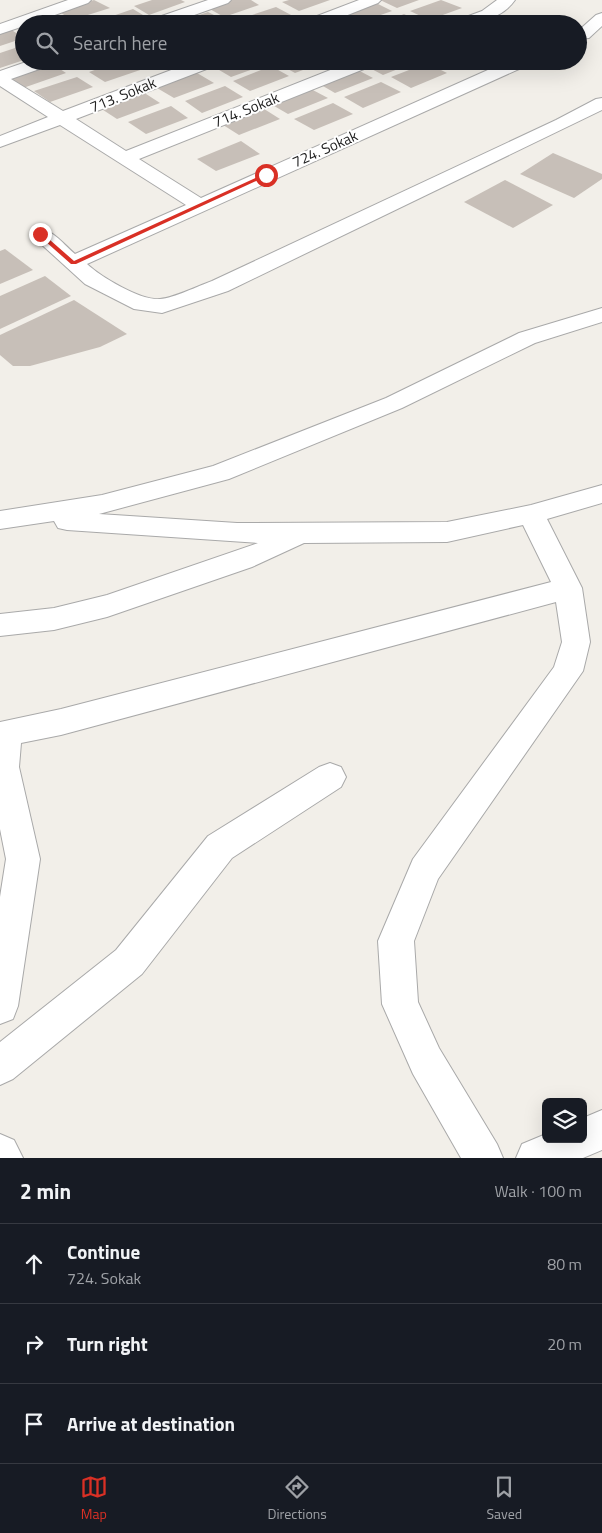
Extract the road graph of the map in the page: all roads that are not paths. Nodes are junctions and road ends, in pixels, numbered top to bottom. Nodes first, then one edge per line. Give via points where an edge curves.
1 (83, 0) edge
2 (223, 0) edge
3 (373, 0) edge
4 (507, 0) edge
5 (29, 4) dead end
6 (48, 11) junction
7 (37, 15) edge
8 (179, 15) edge
9 (334, 15) edge
10 (484, 15) edge
11 (602, 18) edge
12 (15, 23) edge
13 (0, 29) edge
14 (587, 31) edge
15 (602, 33) edge
16 (587, 35) edge
17 (21, 70) edge
18 (188, 70) edge
19 (345, 70) edge
20 (502, 70) edge
21 (0, 78) edge
22 (602, 103) edge
23 (63, 119) junction
24 (0, 142) edge
25 (125, 158) junction
26 (199, 205) junction
27 (40, 234) dead end
28 (74, 263) junction
29 (602, 315) edge
30 (602, 494) edge
31 (531, 514) junction
32 (8, 519) edge
33 (298, 534) junction
34 (568, 588) junction
35 (0, 625) edge
36 (330, 777) dead end
37 (0, 1006) edge
38 (0, 1066) edge
39 (602, 1130) edge
40 (587, 1137) edge
41 (572, 1143) edge
42 (0, 1154) edge
43 (3, 1158) edge
44 (483, 1158) edge
45 (536, 1158) edge

1 - 6 street
2 - 8 street
3 - 9 street
4 - 10 street
5 - 6 street
6 - 7 street
11 - 14 street
12 - 13 street
15 - 16 street
17 - 21 street
18 - 23 street, 713. Sokak
19 - 25 street, 714. Sokak
20 - 26 street, 724. Sokak
21 - 23 street
22 - 28 street via 220,286 162,306 142,304 92,280
23 - 24 street, 713. Sokak
23 - 25 street
25 - 26 street
26 - 28 street, 724. Sokak
27 - 28 street
29 - 32 street via 527,338 394,403 220,473 102,504
30 - 31 street
31 - 33 street via 448,532
31 - 34 street
32 - 33 street
33 - 35 street via 275,548 82,613
34 - 37 street via 61,722 6,733 3,767 23,859
34 - 44 street via 576,642 568,672 426,870 396,941 400,1004 426,1061
36 - 38 street via 220,847 129,962
39 - 40 street
41 - 45 street
42 - 43 street

